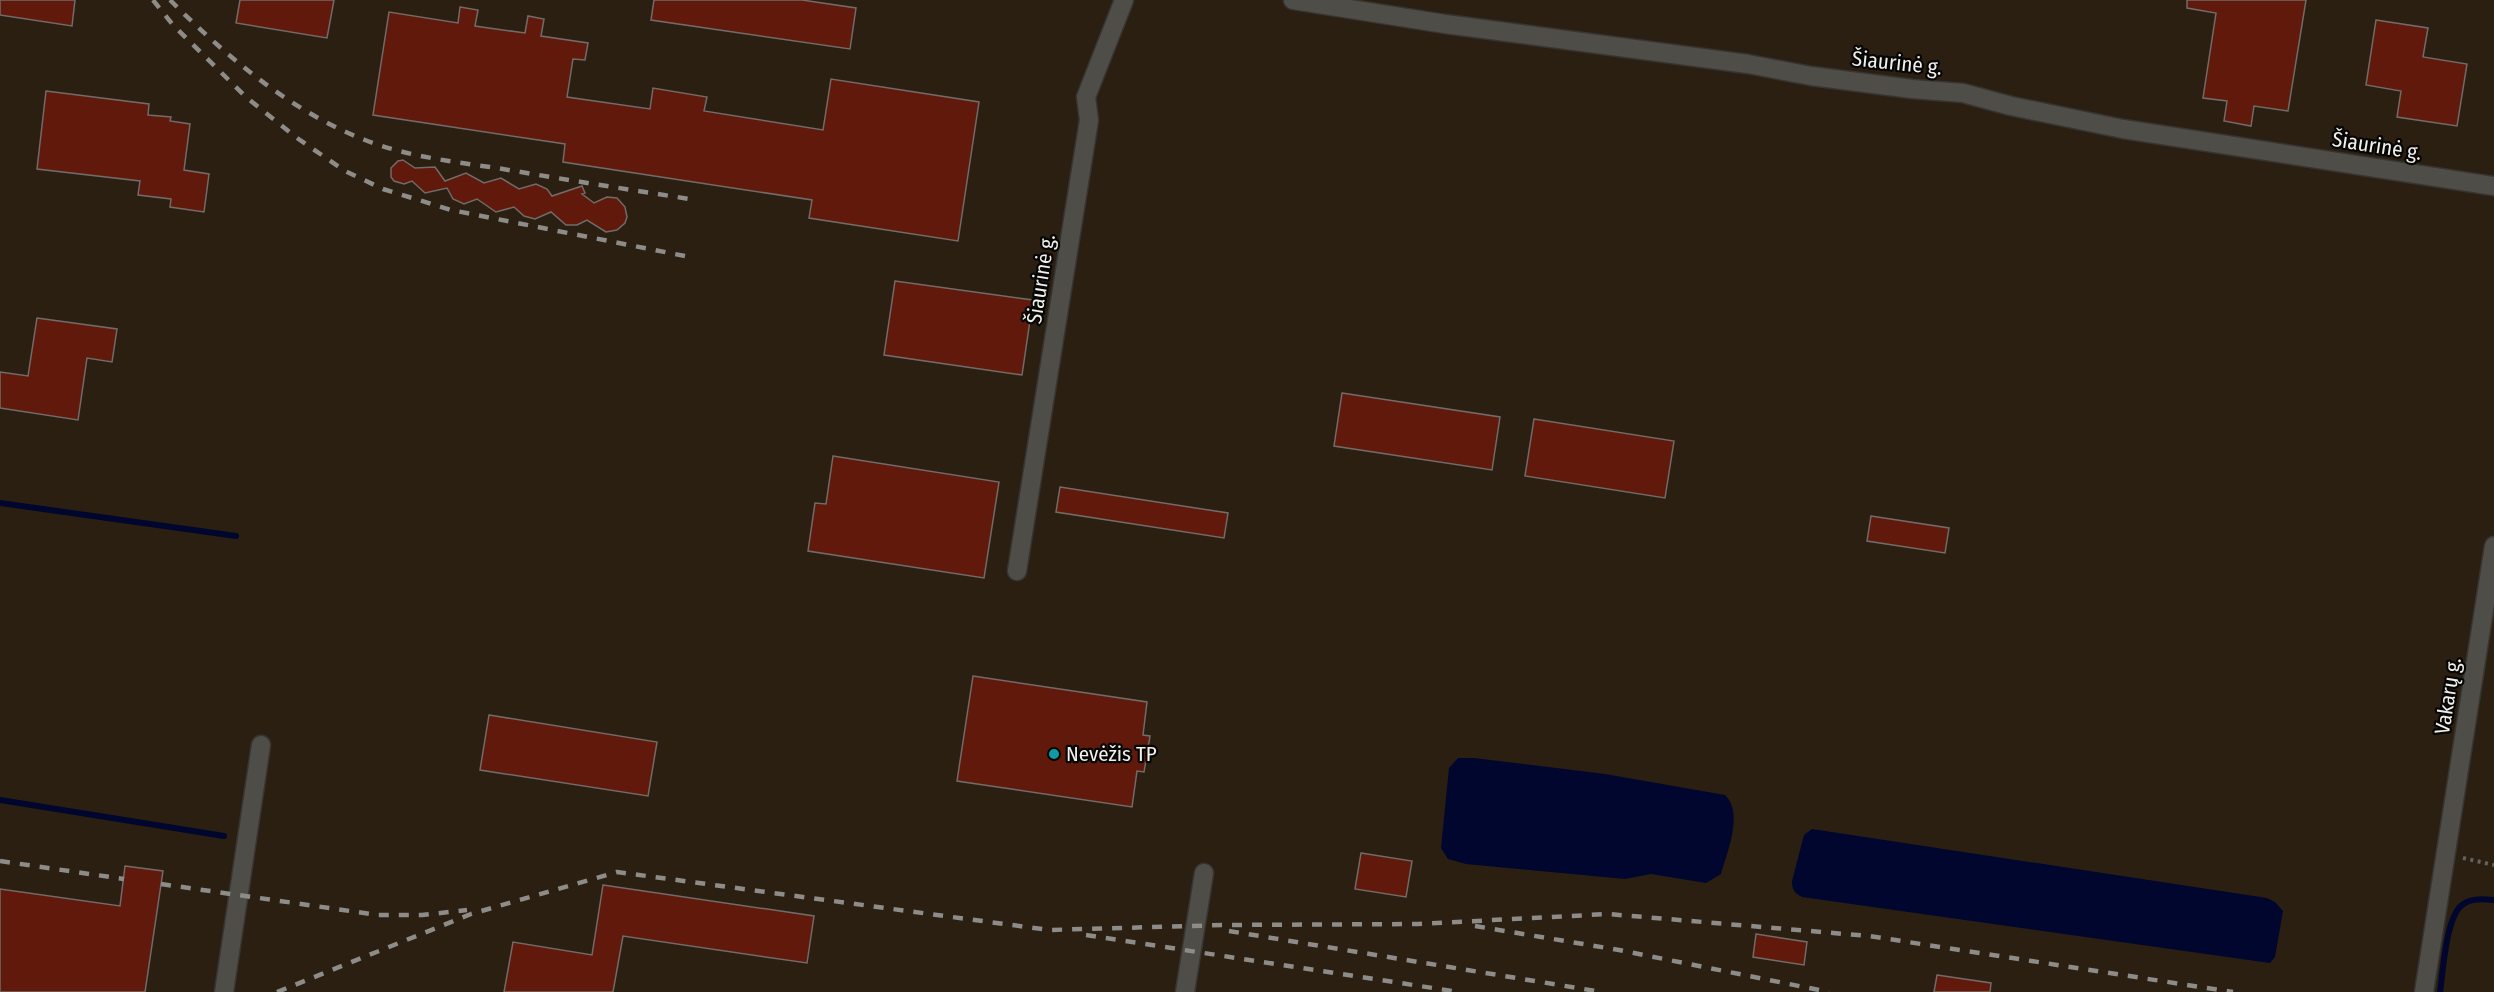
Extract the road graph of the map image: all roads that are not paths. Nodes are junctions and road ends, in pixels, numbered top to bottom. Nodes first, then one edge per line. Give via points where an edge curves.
1 (1124, 0) edge
2 (1293, 0) edge
3 (2494, 186) edge
4 (2494, 546) edge
5 (1017, 571) dead end
6 (261, 745) dead end
7 (1204, 873) dead end
8 (224, 992) edge
9 (1185, 992) edge
10 (2424, 992) edge

1 - 5 street, Šiaurinė g. via 1086,97 1089,120
2 - 3 street, Šiaurinė g. via 1811,76 1963,93 2123,129
4 - 10 street, Vakarų g.
6 - 8 street
7 - 9 street

